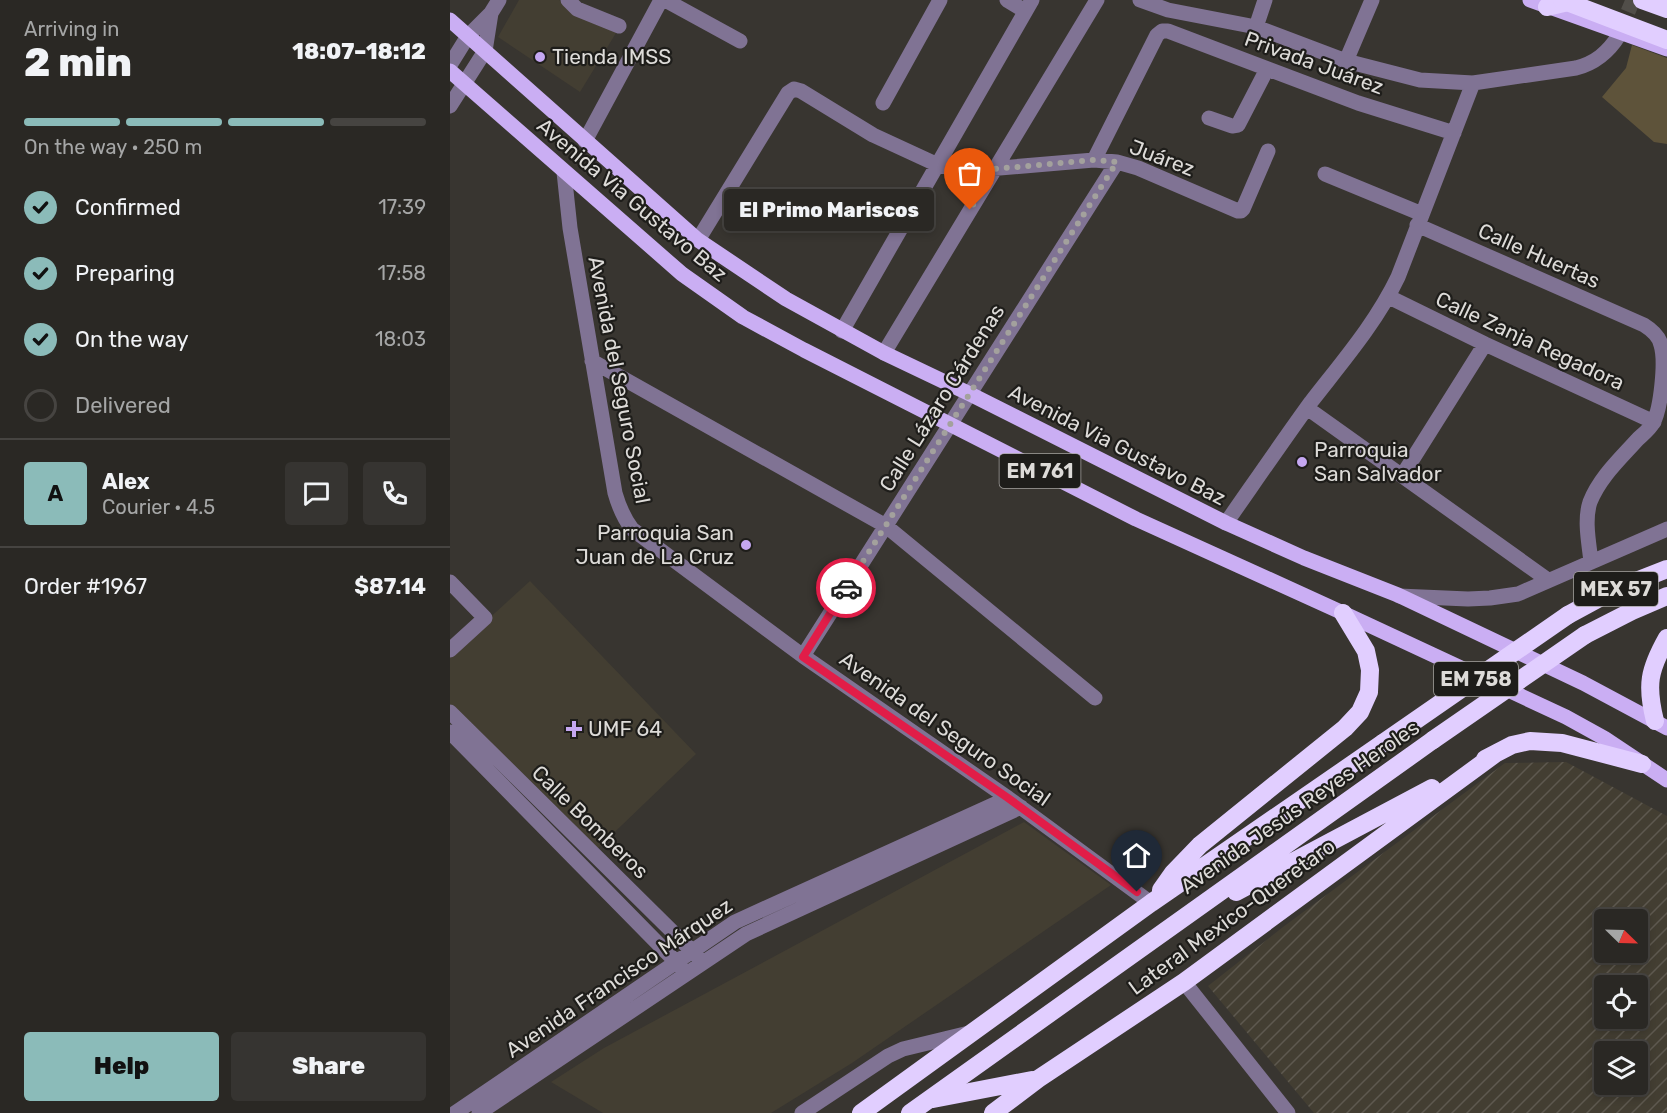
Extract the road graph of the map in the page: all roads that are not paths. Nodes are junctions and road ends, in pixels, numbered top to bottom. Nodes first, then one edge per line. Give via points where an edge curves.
1 (568, 0) edge
2 (663, 0) edge
3 (940, 0) edge
4 (1007, 0) edge
5 (1097, 0) edge
6 (1265, 0) edge
7 (1372, 0) edge
8 (1530, 0) edge
9 (1577, 0) edge
10 (1642, 0) edge
11 (1145, 1) edge
12 (1555, 3) edge
13 (495, 6) edge
14 (1029, 6) edge
15 (1667, 9) edge
16 (450, 20) edge
17 (619, 26) dead end
18 (1256, 27) junction
19 (1619, 35) tunnel mouth
20 (468, 36) junction
21 (1667, 40) edge
22 (740, 41) dead end
23 (1667, 49) edge
24 (485, 51) junction
25 (1346, 61) junction
26 (450, 65) edge
27 (1267, 69) junction
28 (450, 71) edge
29 (464, 83) junction
30 (1473, 83) junction
31 (883, 103) dead end
32 (450, 106) edge
33 (1209, 118) dead end
34 (1454, 133) junction
35 (585, 141) junction
36 (1268, 151) dead end
37 (1094, 160) junction
38 (1117, 162) junction
39 (938, 165) junction
40 (994, 169) junction
41 (564, 172) junction
42 (1325, 174) dead end
43 (1419, 220) junction
44 (698, 240) junction
45 (1389, 297) junction
46 (842, 331) junction
47 (1485, 344) junction
48 (884, 353) junction
49 (592, 361) junction
50 (970, 394) junction
51 (1307, 408) junction
52 (1654, 422) junction
53 (951, 425) junction
54 (1402, 476) junction
55 (1226, 523) junction
56 (886, 526) junction
57 (1667, 529) edge
58 (1591, 562) junction
59 (1667, 568) edge
60 (1548, 580) junction
61 (450, 582) edge
62 (1398, 596) junction
63 (1667, 596) edge
64 (1343, 613) junction
65 (1568, 615) joint
66 (1667, 638) edge
67 (450, 650) edge
68 (803, 657) junction
69 (1095, 698) dead end
70 (450, 712) edge
71 (1661, 724) edge
72 (450, 732) edge
73 (1495, 754) junction
74 (1642, 764) junction
75 (1667, 780) edge
76 (1008, 798) junction
77 (1021, 807) junction
78 (1151, 903) junction
79 (1174, 924) junction
80 (697, 956) junction
81 (681, 967) junction
82 (1184, 982) junction
83 (975, 1032) junction
84 (1038, 1079) junction
85 (928, 1100) junction
86 (455, 1113) edge
87 (479, 1113) edge
88 (802, 1113) edge
89 (861, 1113) edge
90 (910, 1113) edge
91 (993, 1113) edge
92 (1288, 1113) edge

1 - 17 street via 577,9
2 - 22 street
2 - 35 street
3 - 31 street
4 - 14 street
5 - 40 street
6 - 18 street
7 - 25 street
8 - 12 main road
9 - 12 highway
10 - 15 highway
11 - 18 street
12 - 21 highway, bridge
12 - 23 main road
13 - 20 street
13 - 24 street
14 - 39 street
16 - 20 main road, Avenida Via Gustavo Baz
18 - 25 street
19 - 30 street via 1606,52 1583,66
20 - 24 main road, Avenida Via Gustavo Baz
20 - 26 street
24 - 29 street
24 - 35 main road, Avenida Via Gustavo Baz / EM 761
25 - 30 street via 1420,80
27 - 33 street via 1238,125
27 - 34 street, Privada Juárez
27 - 37 street, Privada Juárez via 1162,31
28 - 29 main road, Avenida Via Gustavo Baz
29 - 32 street
29 - 41 main road, Avenida Via Gustavo Baz / EM 761
30 - 34 street
34 - 43 street
35 - 44 main road, Avenida Via Gustavo Baz / EM 761
36 - 38 street, Juárez via 1241,211
37 - 38 street, Juárez
37 - 40 street, Juárez
38 - 50 street, Calle Lázaro Cárdenas
39 - 40 street via 964,171
39 - 44 street via 873,135 794,90 788,93
39 - 46 street
40 - 48 street
41 - 49 street, Avenida del Seguro Social
41 - 53 main road, Avenida Via Gustavo Baz / EM 761 via 681,274 743,318
42 - 43 street, Calle Huertas
43 - 45 street
43 - 52 street, Calle Huertas via 1652,329 1663,356 1663,384
44 - 46 main road, Avenida Via Gustavo Baz / EM 761
45 - 47 street, Calle Zanja Regadora
45 - 51 street
46 - 48 main road, Avenida Via Gustavo Baz / EM 761
47 - 52 street, Calle Zanja Regadora
47 - 54 street
48 - 50 main road, Avenida Via Gustavo Baz / EM 761
49 - 56 street
49 - 68 street, Avenida del Seguro Social via 615,493 624,518 632,529
50 - 53 street, Calle Lázaro Cárdenas
50 - 55 main road, Avenida Via Gustavo Baz / EM 761
51 - 54 street
51 - 55 street
52 - 58 street via 1612,467 1590,503 1587,514
53 - 56 street, Calle Lázaro Cárdenas
53 - 64 main road, Avenida Via Gustavo Baz / EM 761 via 1136,519
54 - 60 street
55 - 62 main road, Avenida Via Gustavo Baz / EM 761
56 - 68 street, Calle Lázaro Cárdenas
56 - 69 street
57 - 58 street
58 - 60 street
59 - 65 highway, MEX 57
60 - 62 street via 1518,594 1490,598
61 - 67 street via 485,618
62 - 71 main road, Avenida Via Gustavo Baz / EM 761
63 - 79 highway, Avenida Jesús Reyes Heroles / EM 758, bridge via 1585,636
64 - 74 main road, Avenida Via Gustavo Baz / EM 761 via 1566,717
64 - 78 highway via 1366,651 1370,670 1369,692 1360,712 1346,728 1200,845
65 - 78 highway, Avenida Jesús Reyes Heroles / EM 758, bridge
66 - 71 highway via 1651,676 1650,698
68 - 76 street, Avenida del Seguro Social
70 - 80 street, Calle Bomberos
72 - 81 street, Calle Bomberos
73 - 74 highway via 1530,741 1562,744
73 - 79 highway
73 - 82 highway, Lateral Mexico-Queretaro
74 - 75 main road, Avenida Via Gustavo Baz / EM 761
76 - 77 street, Avenida del Seguro Social
76 - 80 street, Avenida Francisco Márquez via 735,922
77 - 78 street, Avenida del Seguro Social
77 - 80 street, Avenida Francisco Márquez
78 - 83 highway, Avenida Jesús Reyes Heroles / EM 758
79 - 85 highway, Avenida Jesús Reyes Heroles / EM 758
80 - 81 street, Avenida Francisco Márquez
81 - 86 street, Avenida Francisco Márquez
81 - 87 street, Avenida Francisco Márquez
82 - 84 highway, Lateral Mexico-Queretaro
82 - 92 street
83 - 88 street via 888,1056
83 - 89 highway, Avenida Jesús Reyes Heroles / EM 758
84 - 85 highway
84 - 91 highway, Lateral Mexico-Queretaro
85 - 90 highway, Avenida Jesús Reyes Heroles / EM 758

